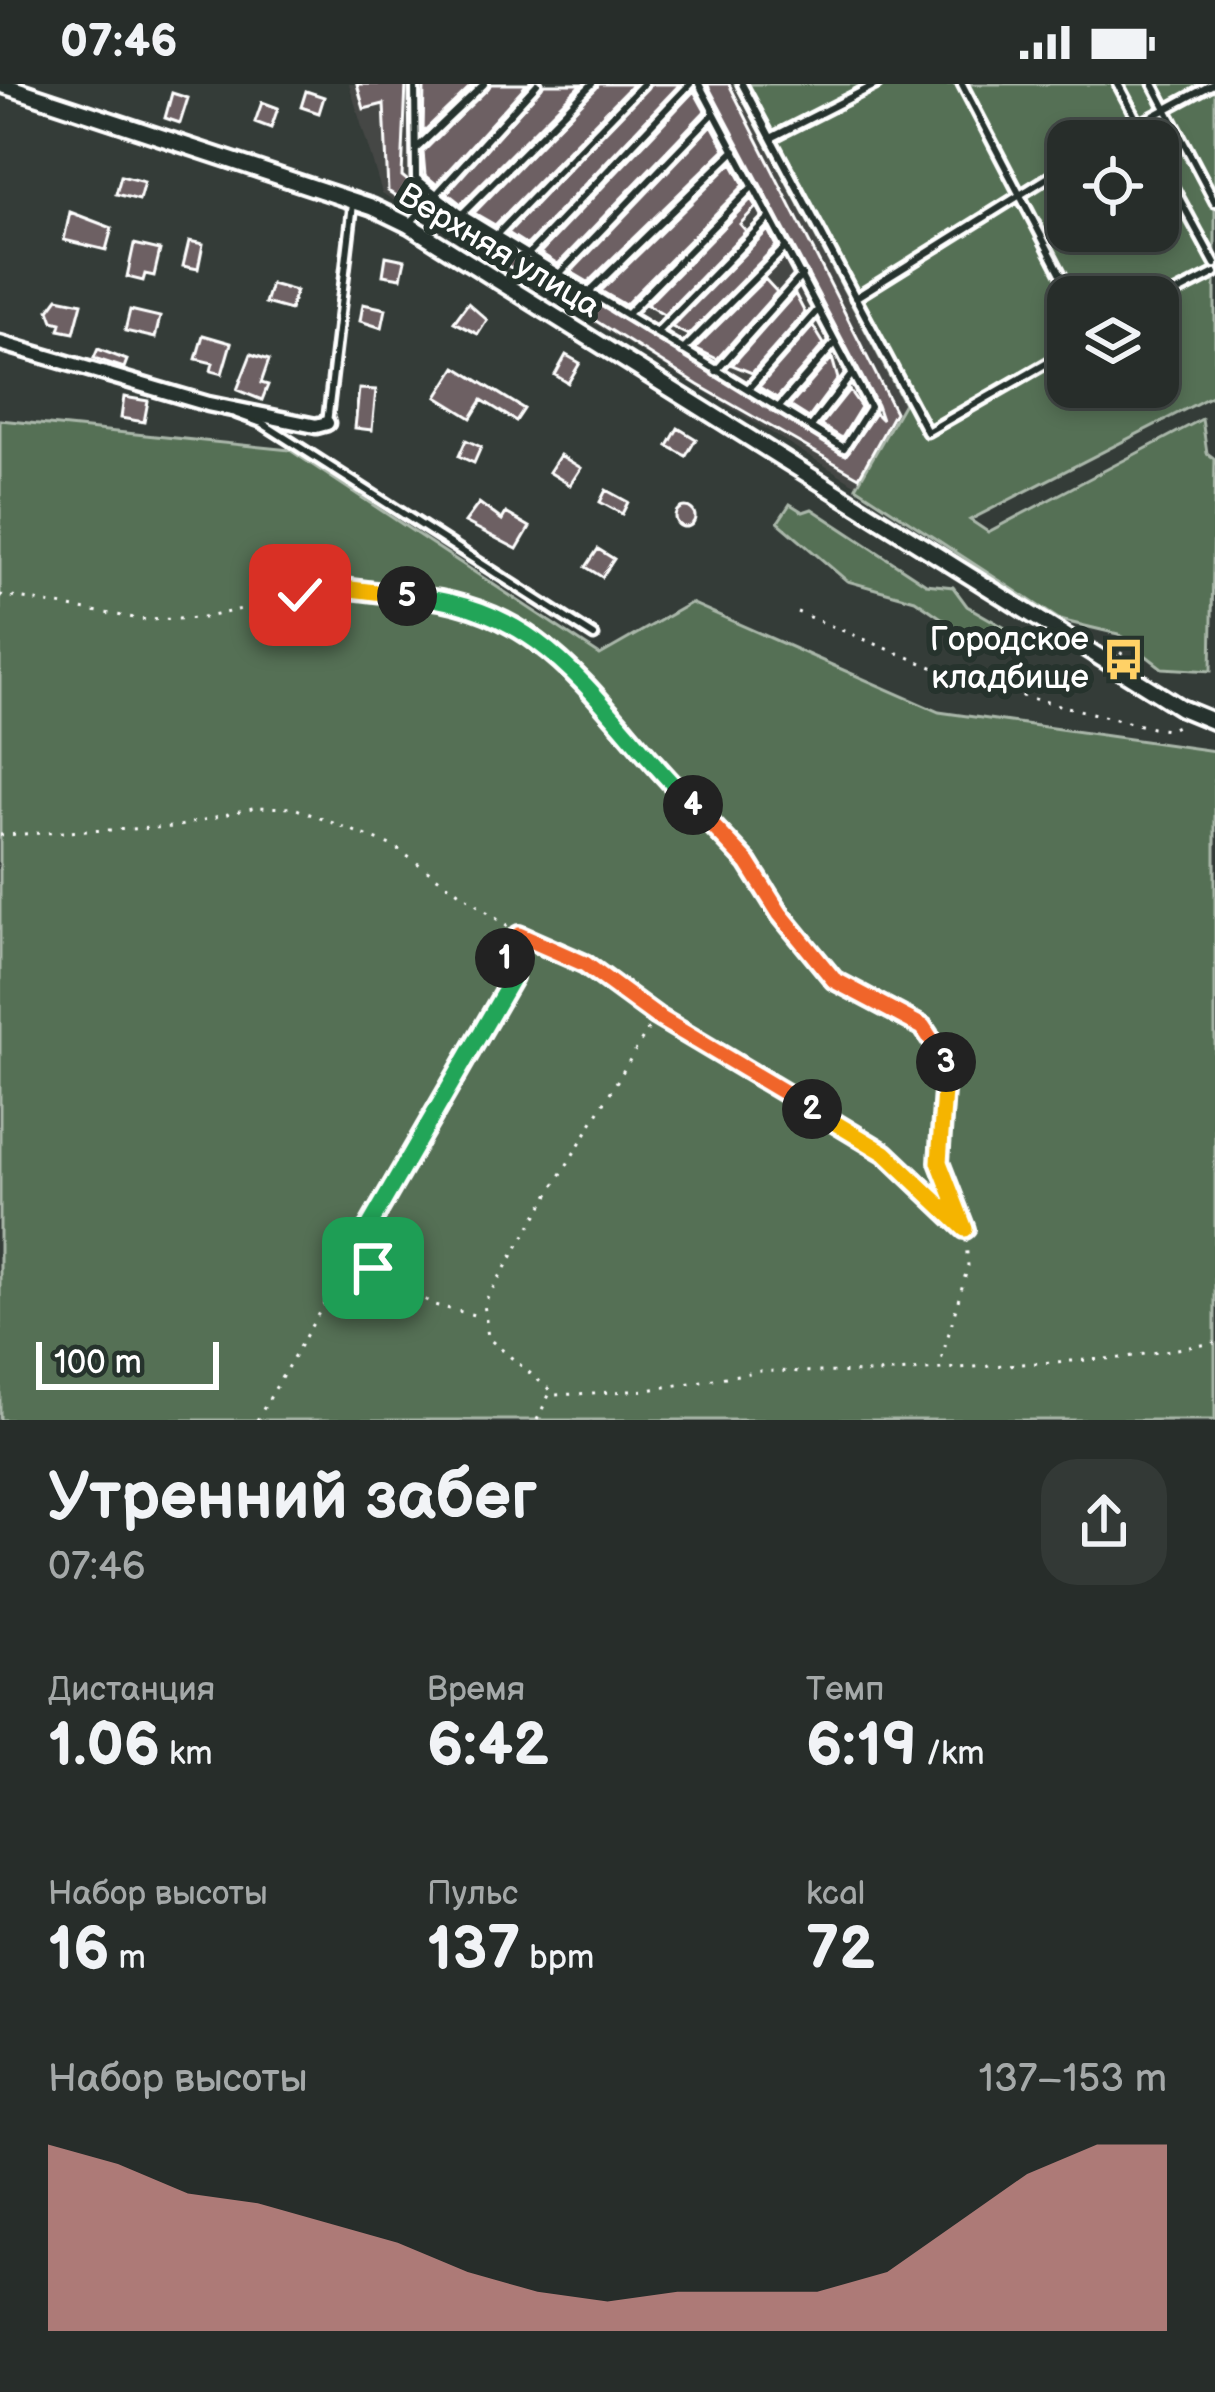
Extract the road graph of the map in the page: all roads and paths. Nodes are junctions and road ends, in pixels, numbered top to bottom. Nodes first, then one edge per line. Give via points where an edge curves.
1 (0, 84) edge
2 (484, 84) edge
3 (537, 84) edge
4 (592, 84) edge
5 (643, 84) edge
6 (694, 84) edge
7 (742, 84) edge
8 (877, 84) edge
9 (962, 84) edge
10 (1118, 84) edge
11 (1153, 84) edge
12 (1214, 84) edge
13 (417, 86) edge
14 (50, 92) edge
15 (1166, 108) junction
16 (714, 113) junction
17 (1136, 120) edge
18 (1144, 120) edge
19 (771, 138) junction
20 (416, 148) junction
21 (735, 151) junction
22 (1047, 177) edge
23 (753, 185) junction
24 (434, 193) junction
25 (1018, 194) junction
26 (1179, 199) edge
27 (353, 200) junction
28 (1215, 202) edge
29 (462, 214) junction
30 (769, 218) junction
31 (410, 224) junction
32 (498, 233) junction
33 (786, 247) junction
34 (530, 252) junction
35 (1215, 268) edge
36 (560, 273) junction
37 (802, 275) junction
38 (1062, 276) edge
39 (1179, 289) edge
40 (589, 292) junction
41 (855, 298) junction
42 (818, 311) junction
43 (628, 314) junction
44 (657, 331) junction
45 (835, 343) junction
46 (0, 344) edge
47 (682, 351) junction
48 (1047, 363) edge
49 (716, 371) junction
50 (852, 374) junction
51 (748, 389) junction
52 (229, 409) junction
53 (778, 410) junction
54 (327, 423) joint
55 (809, 430) junction
56 (0, 595) edge
57 (797, 612) dead end
58 (595, 635) dead end
59 (548, 636) dead end
60 (538, 637) junction
61 (1194, 715) junction
62 (1215, 722) edge
63 (0, 835) edge
64 (519, 935) junction
65 (656, 1016) junction
66 (965, 1229) junction
67 (352, 1256) junction
68 (481, 1316) junction
69 (1215, 1343) edge
70 (939, 1368) junction
71 (550, 1392) junction
72 (257, 1420) edge
73 (537, 1420) edge

1 - 14 street, Верхняя улица
2 - 20 lane
3 - 24 lane
4 - 29 lane
5 - 32 lane
6 - 16 lane
6 - 34 lane
7 - 19 lane
8 - 19 lane
9 - 25 lane
10 - 17 lane
11 - 15 lane
12 - 15 lane
13 - 20 lane
14 - 27 street, Верхняя улица
15 - 18 lane
15 - 28 lane
16 - 21 lane
16 - 36 lane
19 - 41 lane
20 - 24 lane via 416,178
21 - 23 lane
21 - 40 lane
22 - 25 lane
23 - 30 lane
23 - 43 lane
24 - 29 lane
24 - 31 lane
25 - 38 lane
25 - 41 lane
26 - 35 lane
27 - 31 street, Верхняя улица
27 - 54 lane
29 - 32 lane
30 - 33 lane
30 - 44 lane
31 - 61 street, Верхняя улица
32 - 34 lane
33 - 37 lane
33 - 47 lane
34 - 36 lane
35 - 39 lane
36 - 40 lane
37 - 42 lane
37 - 49 lane
40 - 43 lane
41 - 48 lane via 927,432
42 - 45 lane
42 - 51 lane
43 - 44 lane
44 - 47 lane
45 - 50 lane
45 - 53 lane
46 - 52 street
47 - 49 lane
49 - 51 lane
50 - 55 lane
50 - 55 lane via 870,407 844,448
51 - 53 lane
52 - 54 street
52 - 58 lane
53 - 55 lane
56 - 60 path via 146,620 203,618 335,587 443,600
57 - 61 path via 974,684 1168,730
59 - 60 path
60 - 66 path via 748,863 834,980 904,1013 942,1052 939,1162
61 - 62 street, Верхняя улица
63 - 64 path via 175,827 294,808 393,846
64 - 65 path via 585,964
64 - 67 path via 505,958 513,977
65 - 66 path via 885,1153
65 - 68 path
66 - 70 path via 968,1266
67 - 68 path via 434,1305
67 - 72 path
68 - 71 path via 488,1338
69 - 70 path via 1120,1358
70 - 71 path via 761,1371 647,1390
71 - 73 path

